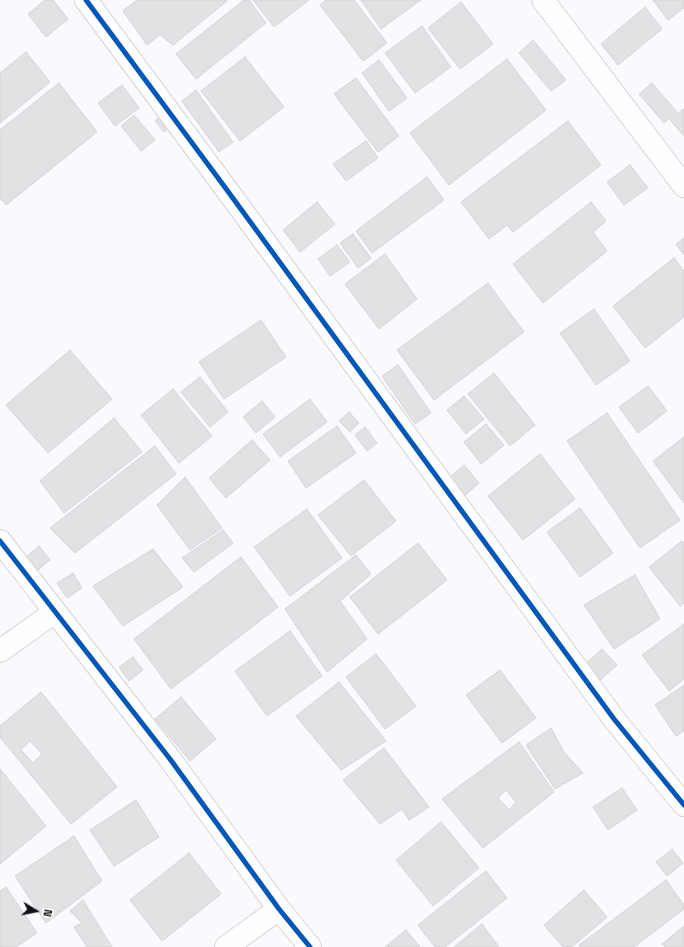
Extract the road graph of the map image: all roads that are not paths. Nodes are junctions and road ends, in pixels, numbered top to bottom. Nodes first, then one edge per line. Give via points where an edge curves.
1 (86, 0) edge
2 (543, 0) edge
3 (682, 179) edge
4 (0, 542) edge
5 (55, 612) junction
6 (0, 651) edge
7 (684, 805) edge
8 (279, 909) junction
9 (226, 947) edge
10 (310, 947) edge

1 - 7 street via 614,719
2 - 3 street
4 - 5 street
5 - 6 street
5 - 8 street via 170,759
8 - 9 street
8 - 10 street

